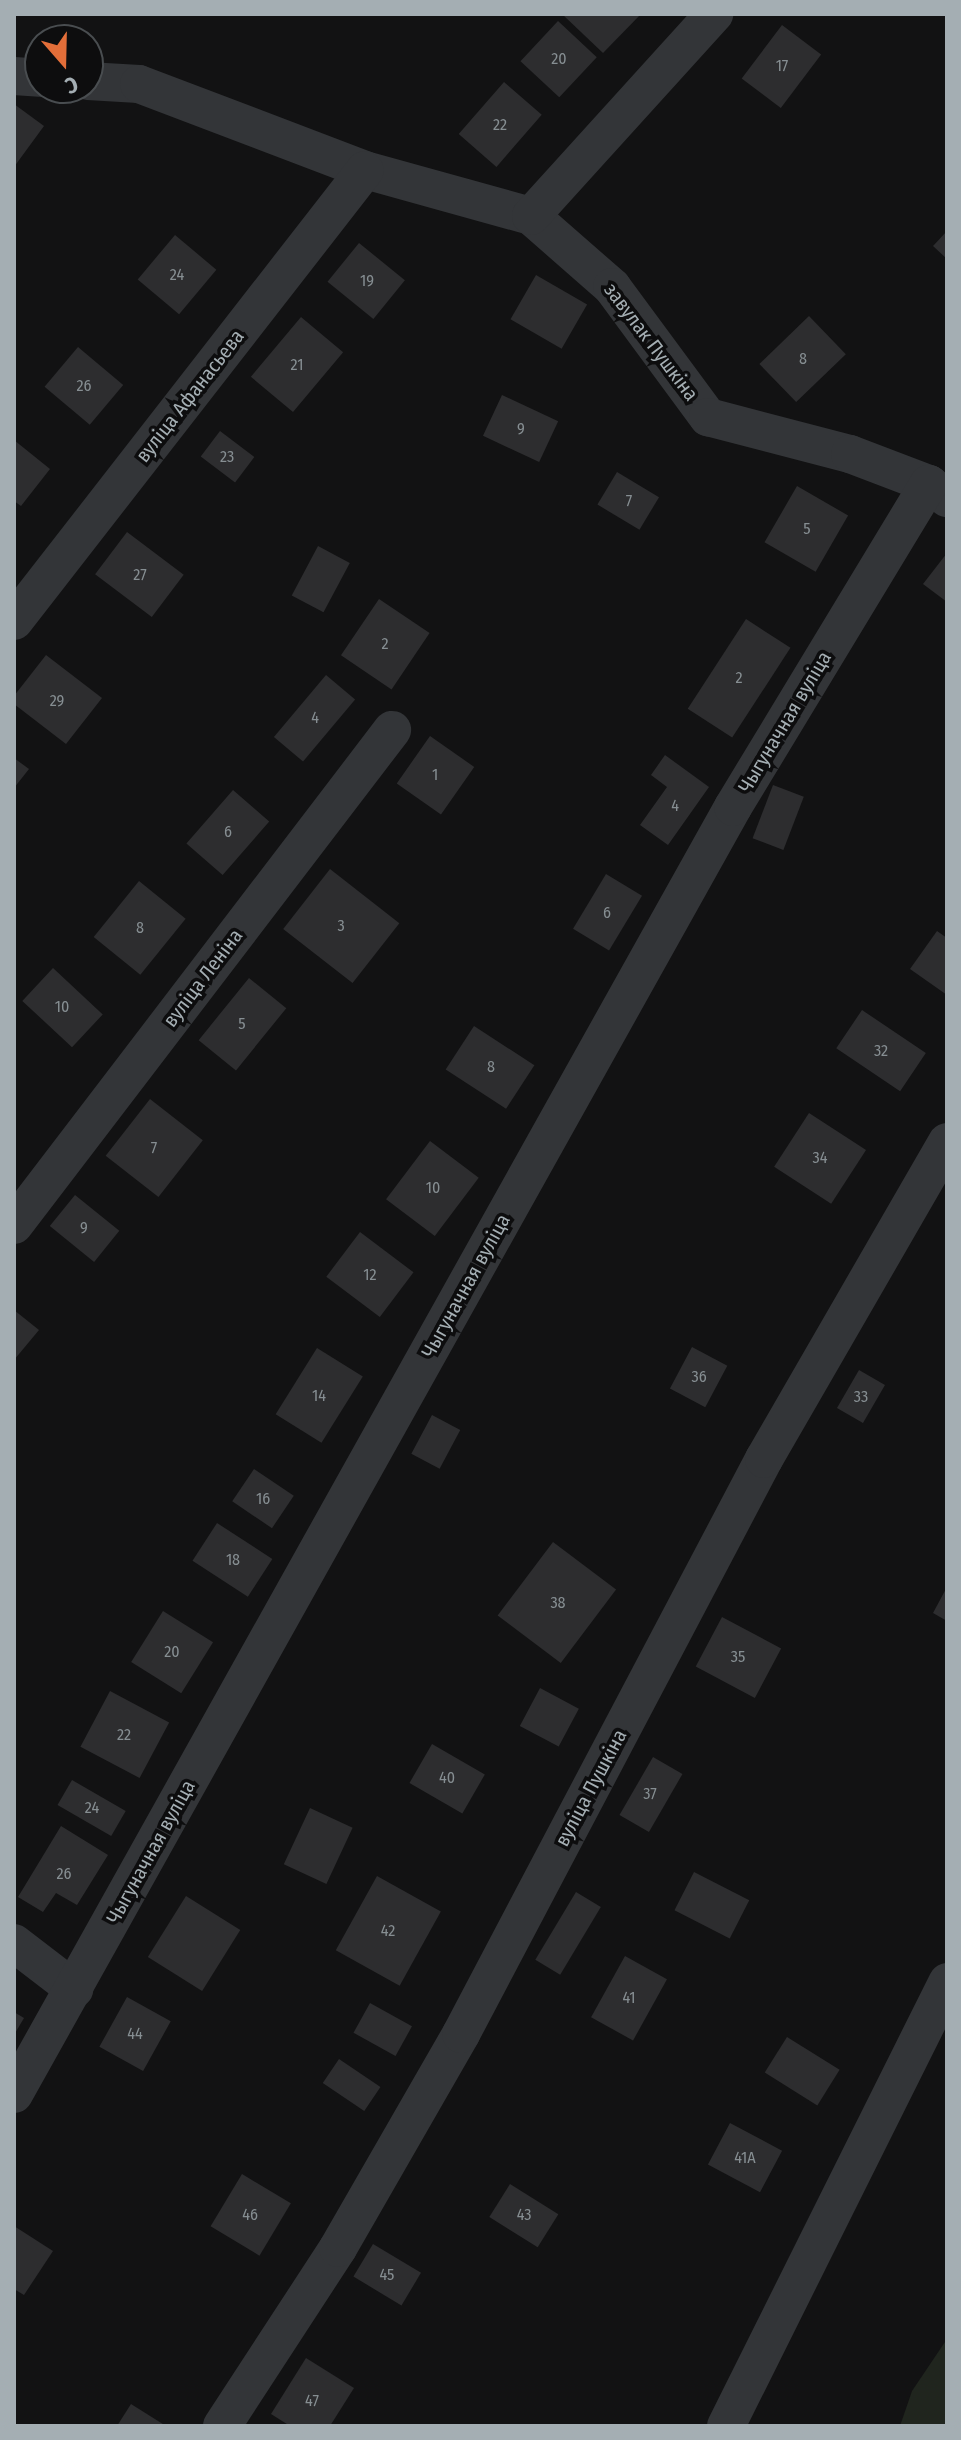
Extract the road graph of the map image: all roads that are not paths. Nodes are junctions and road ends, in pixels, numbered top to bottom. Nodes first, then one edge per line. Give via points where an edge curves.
1 (714, 14) edge
2 (104, 82) edge
3 (365, 170) junction
4 (531, 216) junction
5 (938, 491) edge
6 (14, 621) edge
7 (392, 730) dead end
8 (947, 1142) edge
9 (14, 1225) edge
10 (14, 1943) edge
11 (947, 1982) edge
12 (74, 1989) junction
13 (14, 2094) edge
14 (222, 2426) edge
15 (726, 2426) edge

1 - 4 street
2 - 3 street, завулак Пушкіна via 139,84
3 - 4 street, завулак Пушкіна
3 - 6 street, вуліца Афанасьева
4 - 5 street, завулак Пушкіна via 612,287 708,417 850,454
5 - 12 street, Чыгуначная вуліца via 733,807
7 - 9 street, вуліца Леніна
8 - 14 street, вуліца Пушкіна via 764,1459 461,2034 338,2248
10 - 12 street
11 - 15 street
12 - 13 street, Чыгуначная вуліца

